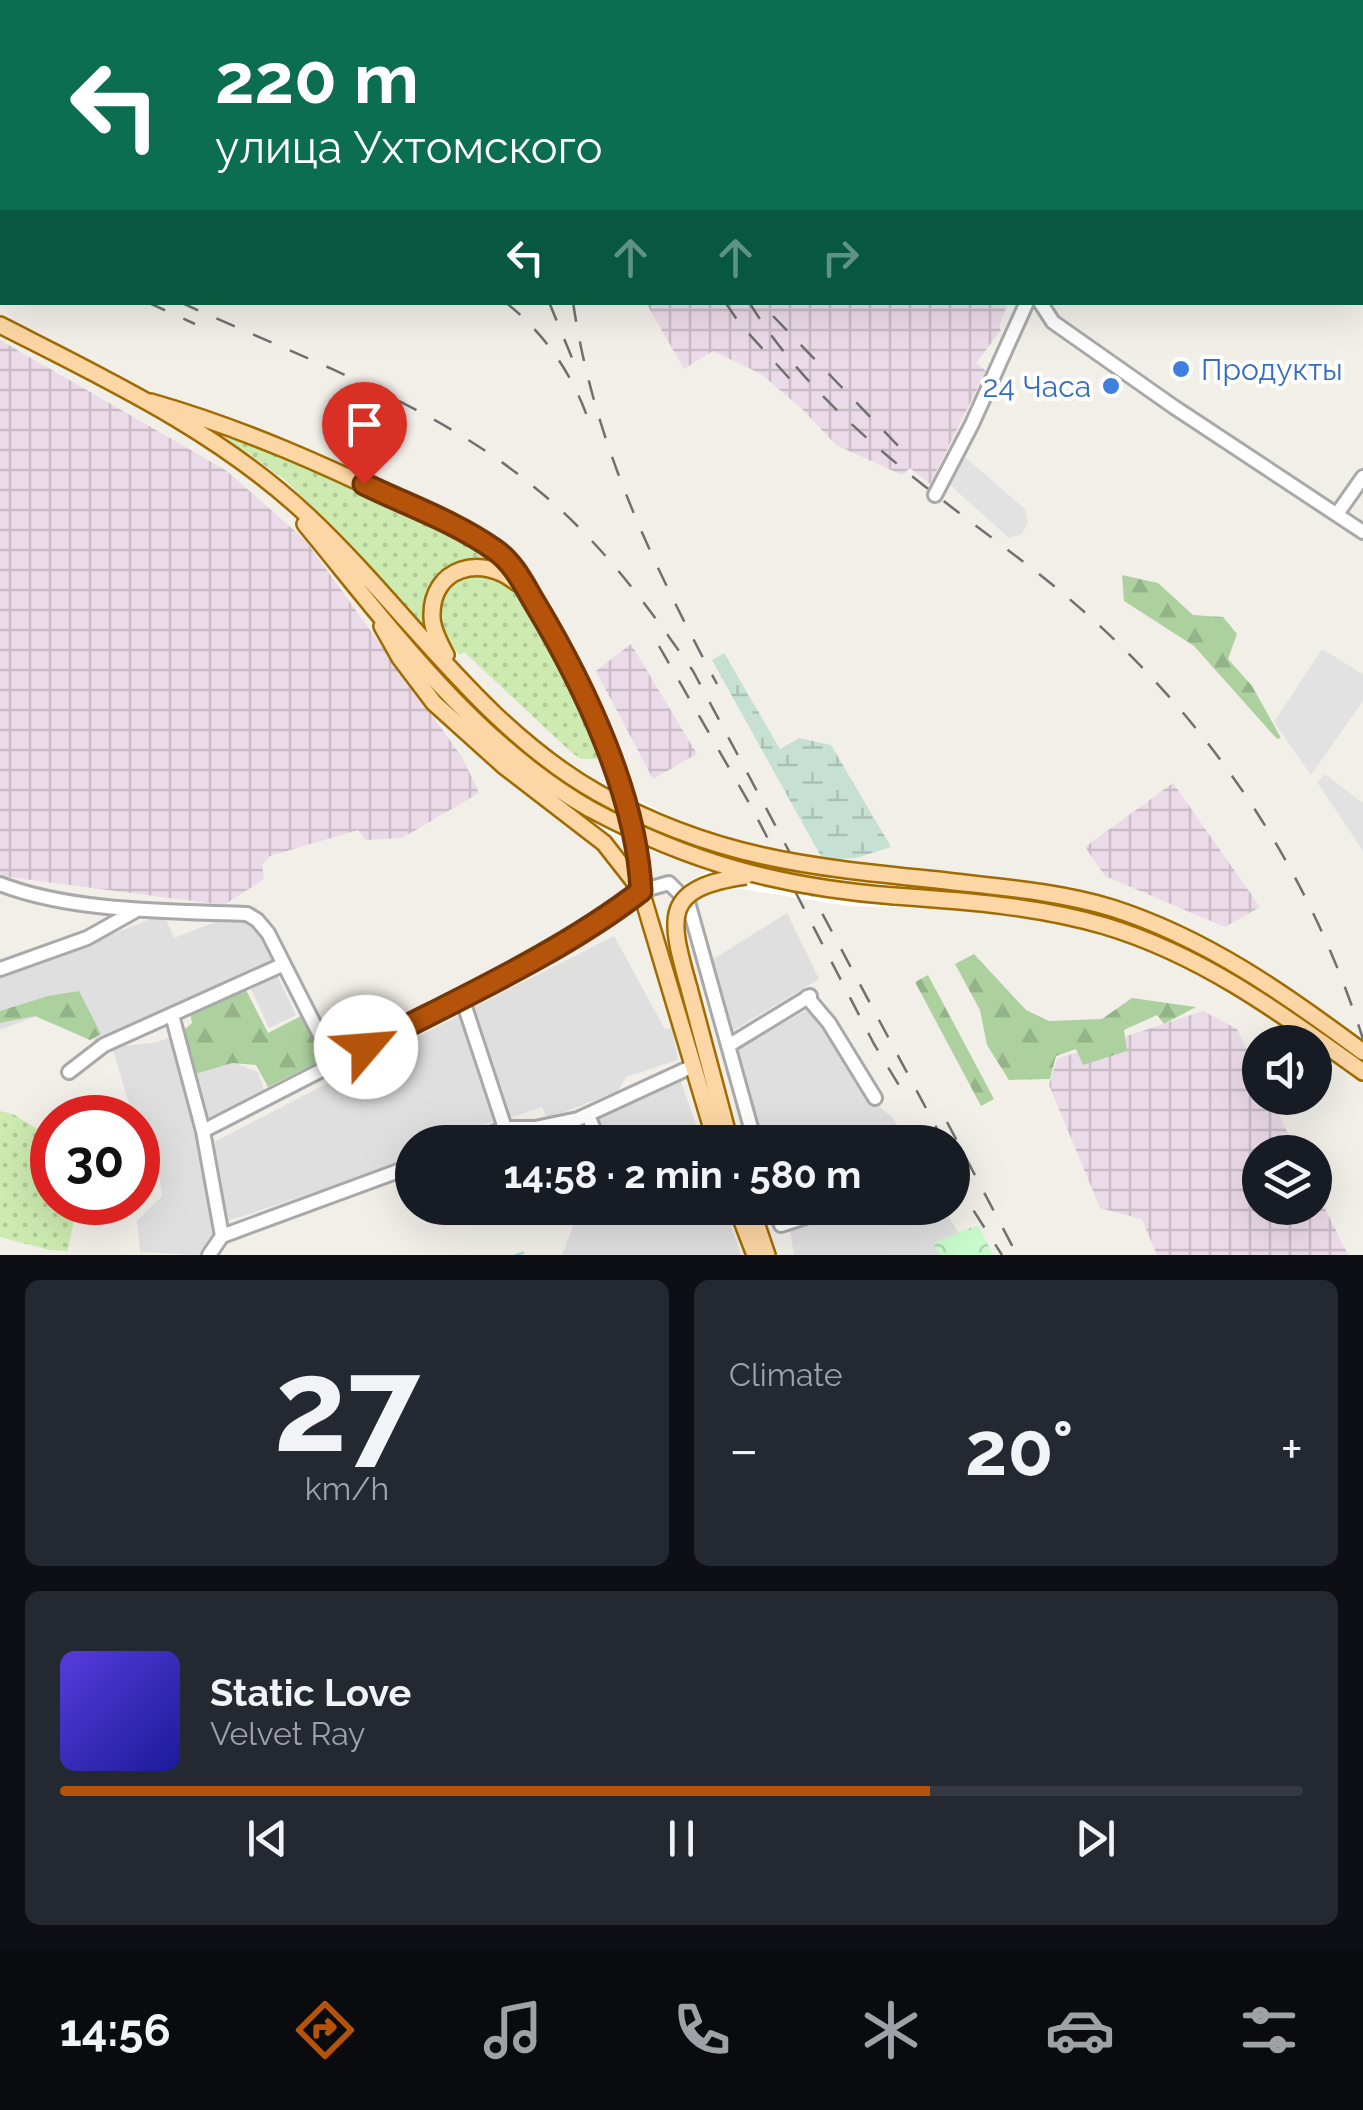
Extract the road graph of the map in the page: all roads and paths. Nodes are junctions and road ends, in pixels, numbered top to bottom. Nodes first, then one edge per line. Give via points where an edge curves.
1 (1027, 305) edge
2 (1042, 305) edge
3 (0, 325) edge
4 (152, 402) junction
5 (1363, 477) edge
6 (280, 494) junction
7 (935, 495) dead end
8 (1336, 514) junction
9 (1363, 532) edge
10 (366, 596) junction
11 (531, 597) junction
12 (458, 676) junction
13 (753, 875) junction
14 (0, 884) edge
15 (641, 891) junction
16 (137, 910) junction
17 (282, 965) junction
18 (0, 969) edge
19 (462, 998) junction
20 (172, 1015) junction
21 (728, 1046) junction
22 (1363, 1052) edge
23 (334, 1063) junction
24 (693, 1066) junction
25 (69, 1072) dead end
26 (1363, 1072) edge
27 (876, 1098) dead end
28 (588, 1114) junction
29 (504, 1125) edge
30 (546, 1125) edge
31 (592, 1125) edge
32 (711, 1125) edge
33 (725, 1125) edge
34 (750, 1125) edge
35 (204, 1131) junction
36 (395, 1172) edge
37 (744, 1225) edge
38 (757, 1225) edge
39 (222, 1236) junction
40 (208, 1255) edge
41 (755, 1255) edge
42 (767, 1255) edge

1 - 7 street
2 - 8 street via 1053,322
3 - 4 main road
4 - 6 main road
4 - 11 main road via 295,452 469,535 511,565
5 - 8 street
6 - 10 main road
6 - 12 main road via 344,551
8 - 9 street
10 - 13 main road, bridge via 462,708 522,762 590,809 681,853
10 - 15 main road via 434,703 604,842
11 - 12 main road via 493,567 469,567 448,577 432,619
11 - 15 main road via 609,755
12 - 22 main road, bridge via 532,747 598,793 684,834 756,857 1053,895 1112,909 1242,967
13 - 26 main road, bridge via 1080,919 1222,976
13 - 33 main road, bridge via 702,884 679,907 676,941
14 - 16 street
15 - 19 street
15 - 21 street via 669,883 688,902
15 - 24 main road
16 - 17 street via 247,914 268,934
16 - 18 street via 86,938
17 - 20 street
17 - 23 street
19 - 23 street
19 - 29 street
20 - 25 street via 104,1045
20 - 35 street
21 - 27 street via 809,996
21 - 34 street
23 - 35 street
24 - 28 street
24 - 32 main road
28 - 30 street
28 - 31 street
35 - 39 street
36 - 39 street
37 - 41 main road
38 - 42 main road
39 - 40 street

